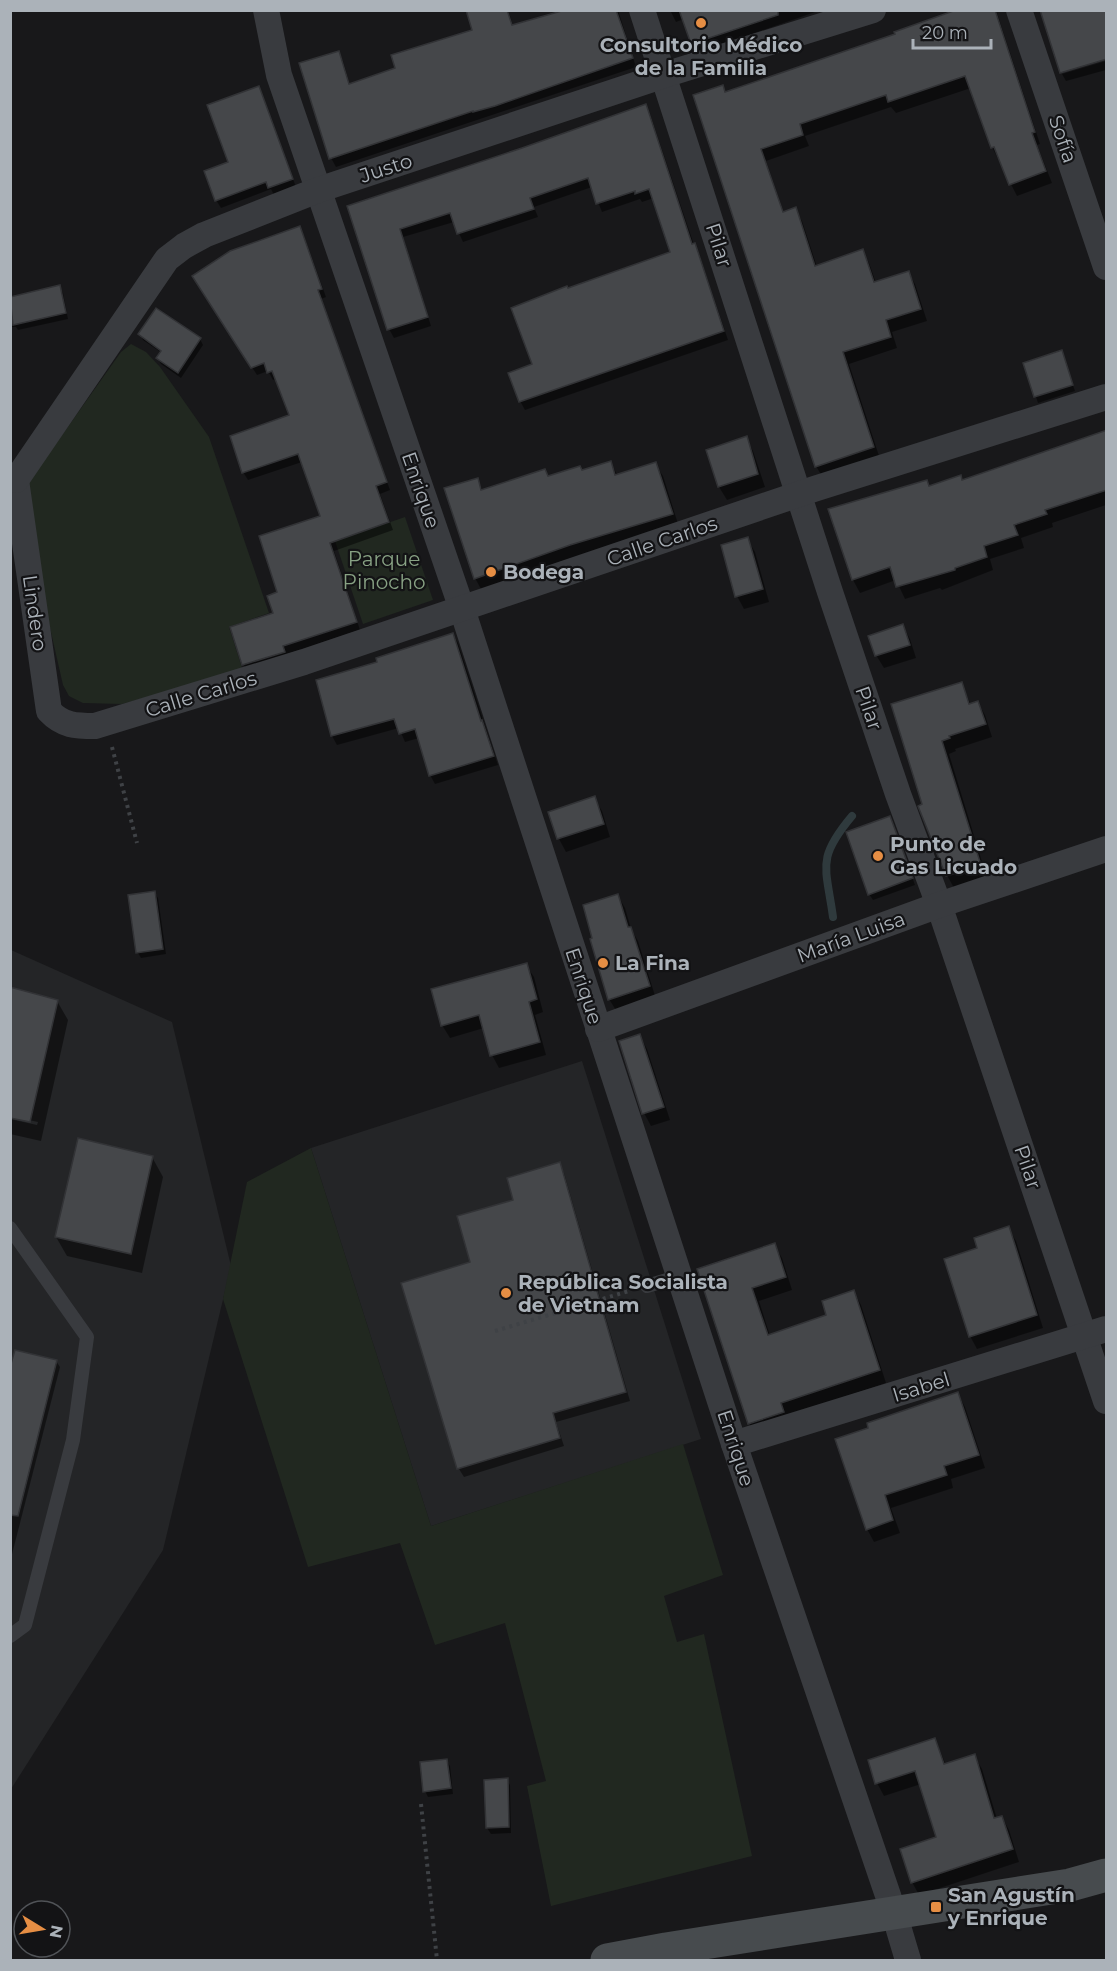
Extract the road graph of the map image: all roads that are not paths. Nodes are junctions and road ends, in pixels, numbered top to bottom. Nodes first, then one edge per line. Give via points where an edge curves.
1 (266, 10) edge
2 (642, 10) edge
3 (873, 10) edge
4 (1019, 10) edge
5 (664, 75) junction
6 (318, 190) junction
7 (1107, 267) edge
8 (1107, 397) edge
9 (13, 480) edge
10 (799, 494) junction
11 (462, 609) junction
12 (49, 711) joint
13 (1107, 849) edge
14 (939, 905) junction
15 (598, 1029) junction
16 (10, 1228) edge
17 (680, 1276) junction
18 (647, 1286) road end
19 (1096, 1333) edge
20 (1107, 1401) edge
21 (735, 1444) junction
22 (10, 1636) edge
23 (1107, 1875) edge
24 (894, 1913) junction
25 (607, 1960) edge
26 (908, 1960) edge

1 - 6 street, Enrique via 279,75
2 - 5 street, Pilar
3 - 5 street, Justo
4 - 7 street, Sofía
5 - 6 street, Justo
5 - 10 street, Pilar
6 - 9 street, Justo via 204,235 168,259
6 - 11 street, Enrique
8 - 10 street, Calle Carlos
9 - 12 street, Lindero
10 - 11 street, Calle Carlos
10 - 14 street, Pilar via 898,794
11 - 12 street, Calle Carlos via 95,726 69,725
11 - 15 street, Enrique
13 - 14 street, María Luisa
14 - 15 street, María Luisa
14 - 19 street, Pilar
15 - 17 street, Enrique
16 - 22 lane via 87,1337 73,1440 25,1625
17 - 18 lane
17 - 21 street, Enrique
19 - 20 street, Pilar
19 - 21 street, Isabel
21 - 24 street, Enrique
23 - 24 main road via 1070,1885
24 - 25 main road
24 - 26 street, Enrique

